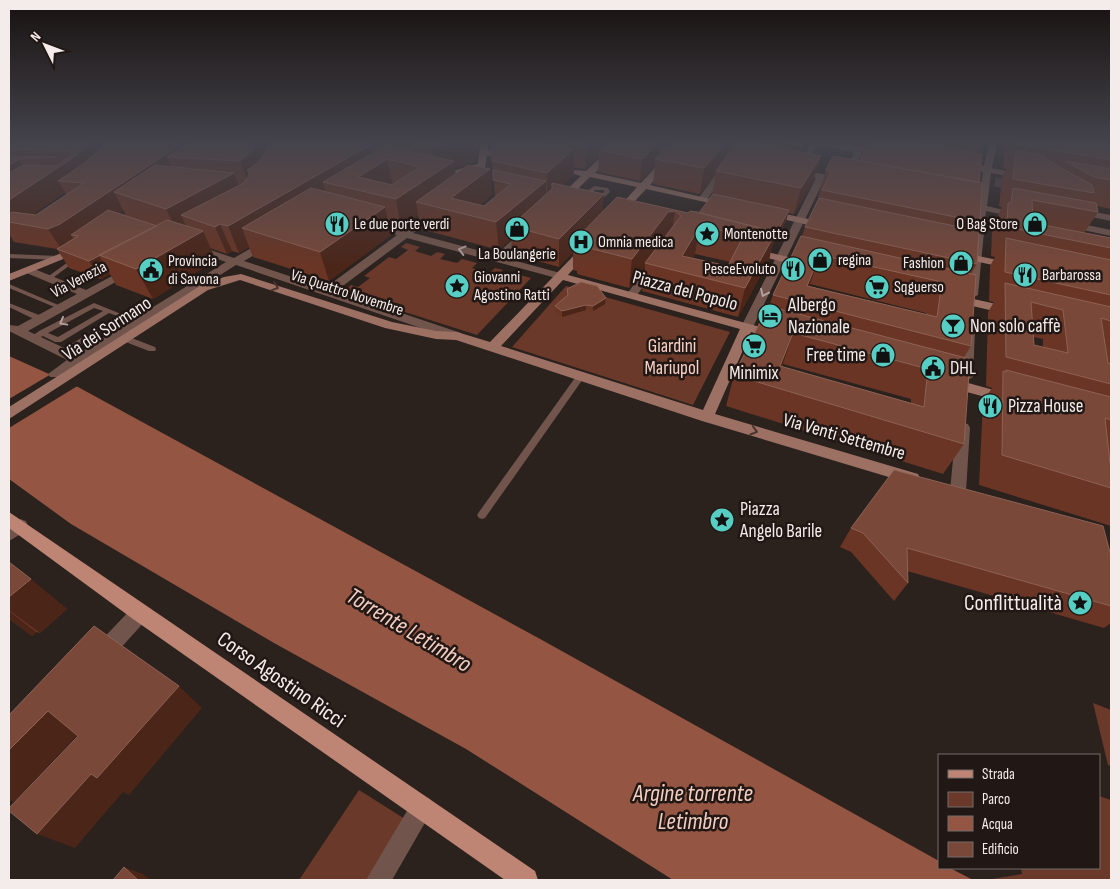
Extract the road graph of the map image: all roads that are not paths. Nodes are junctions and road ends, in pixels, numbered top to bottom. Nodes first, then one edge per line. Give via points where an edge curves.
1 (576, 184) edge
2 (638, 184) edge
3 (712, 184) edge
4 (817, 184) edge
5 (989, 184) edge
6 (645, 186) junction
7 (703, 199) junction
8 (714, 201) edge
9 (952, 202) edge
10 (1068, 202) edge
11 (444, 205) edge
12 (574, 205) joint
13 (981, 207) junction
14 (694, 210) edge
15 (760, 212) edge
16 (592, 214) edge
17 (1027, 216) edge
18 (1111, 218) edge
19 (800, 220) junction
20 (363, 222) edge
21 (627, 222) edge
22 (1055, 222) edge
23 (534, 225) edge
24 (840, 229) edge
25 (1111, 233) edge
26 (405, 234) junction
27 (280, 235) edge
28 (186, 241) edge
29 (594, 241) edge
30 (86, 244) joint
31 (744, 249) edge
32 (665, 250) edge
33 (946, 252) edge
34 (9, 256) edge
35 (20, 256) junction
36 (59, 258) junction
37 (780, 258) junction
38 (976, 258) junction
39 (9, 260) edge
40 (498, 260) junction
41 (237, 262) junction
42 (138, 267) edge
43 (818, 267) edge
44 (1024, 268) edge
45 (28, 270) junction
46 (560, 276) junction
47 (9, 278) edge
48 (48, 279) junction
49 (228, 279) joint
50 (9, 286) edge
51 (326, 293) junction
52 (87, 294) junction
53 (940, 295) edge
54 (631, 296) junction
55 (972, 302) junction
56 (9, 305) edge
57 (61, 308) junction
58 (108, 311) junction
59 (1018, 313) edge
60 (41, 319) junction
61 (747, 328) junction
62 (13, 329) edge
63 (37, 336) junction
64 (457, 336) junction
65 (784, 338) edge
66 (126, 340) junction
67 (492, 348) junction
68 (152, 349) dead end
69 (63, 353) junction
70 (78, 360) junction
71 (61, 376) junction
72 (580, 377) junction
73 (941, 380) edge
74 (965, 387) junction
75 (9, 402) edge
76 (1020, 402) edge
77 (9, 408) edge
78 (9, 414) edge
79 (707, 417) junction
80 (958, 491) junction
81 (976, 497) edge
82 (482, 515) dead end
83 (12, 526) edge
84 (140, 613) junction
85 (87, 670) edge
86 (422, 807) junction
87 (378, 880) edge
88 (526, 880) edge

1 - 12 street via 551,206
2 - 6 street
3 - 7 street
4 - 19 street
5 - 13 street
6 - 7 street
6 - 21 street via 611,220
7 - 8 street
7 - 14 street
9 - 13 street
10 - 18 street via 1085,213
11 - 26 street
12 - 16 lane via 594,188 602,187 608,191
13 - 17 street
13 - 38 street
15 - 19 street
19 - 24 street
19 - 37 street
20 - 26 street, Piazza del Popolo
22 - 25 street
23 - 40 street
40 -> 26 street, Piazza del Popolo
26 - 51 street
27 - 41 street, Via dei Sormano
28 - 41 street, Via Quattro Novembre
29 - 46 street
30 - 36 street
30 - 48 lane via 74,260
31 - 37 street
32 - 54 street
33 - 38 street
34 - 35 lane
35 - 36 lane
35 - 39 lane
36 - 45 street
37 - 43 street
37 -> 61 street
38 - 44 street
38 - 55 street
40 - 46 street, Piazza del Popolo
41 - 51 street, Via Quattro Novembre
41 - 70 street, Via dei Sormano via 199,282
42 - 52 street, Via Venezia
45 - 47 street
45 - 48 street
46 - 54 street, Piazza del Popolo
46 - 67 street
48 - 52 street
49 -> 64 street, Via Quattro Novembre via 250,279 405,330
49 - 66 street, Via dei Sormano via 204,288
50 - 57 lane
51 - 64 street
52 - 57 street, Via Venezia
53 - 55 street
54 - 61 street, Piazza del Popolo
55 - 59 street
55 - 74 street
56 - 60 lane
57 - 60 street, Via Venezia
58 - 63 lane via 58,340
58 -> 63 lane via 94,305
58 - 69 lane via 122,316
60 - 62 street, Via Venezia
61 - 65 street
61 - 79 street, Piazza del Popolo
62 - 63 street
63 - 69 street
64 - 67 street
66 - 68 lane
66 - 71 street, Via dei Sormano
67 - 72 street
69 - 70 street
70 - 71 street, Via dei Sormano via 76,368
71 - 75 street, Via dei Sormano
71 - 77 street, Via dei Sormano
71 - 78 street, Via dei Sormano
72 - 79 street
72 - 82 lane
73 - 74 street
74 - 76 street
74 - 80 street
79 -> 80 street, Via Venti Settembre
80 - 81 street, Via Venti Settembre
83 - 84 main road, Corso Agostino Ricci
84 - 85 street
84 - 86 main road, Corso Agostino Ricci
86 - 87 street
86 - 88 main road, Corso Agostino Ricci

